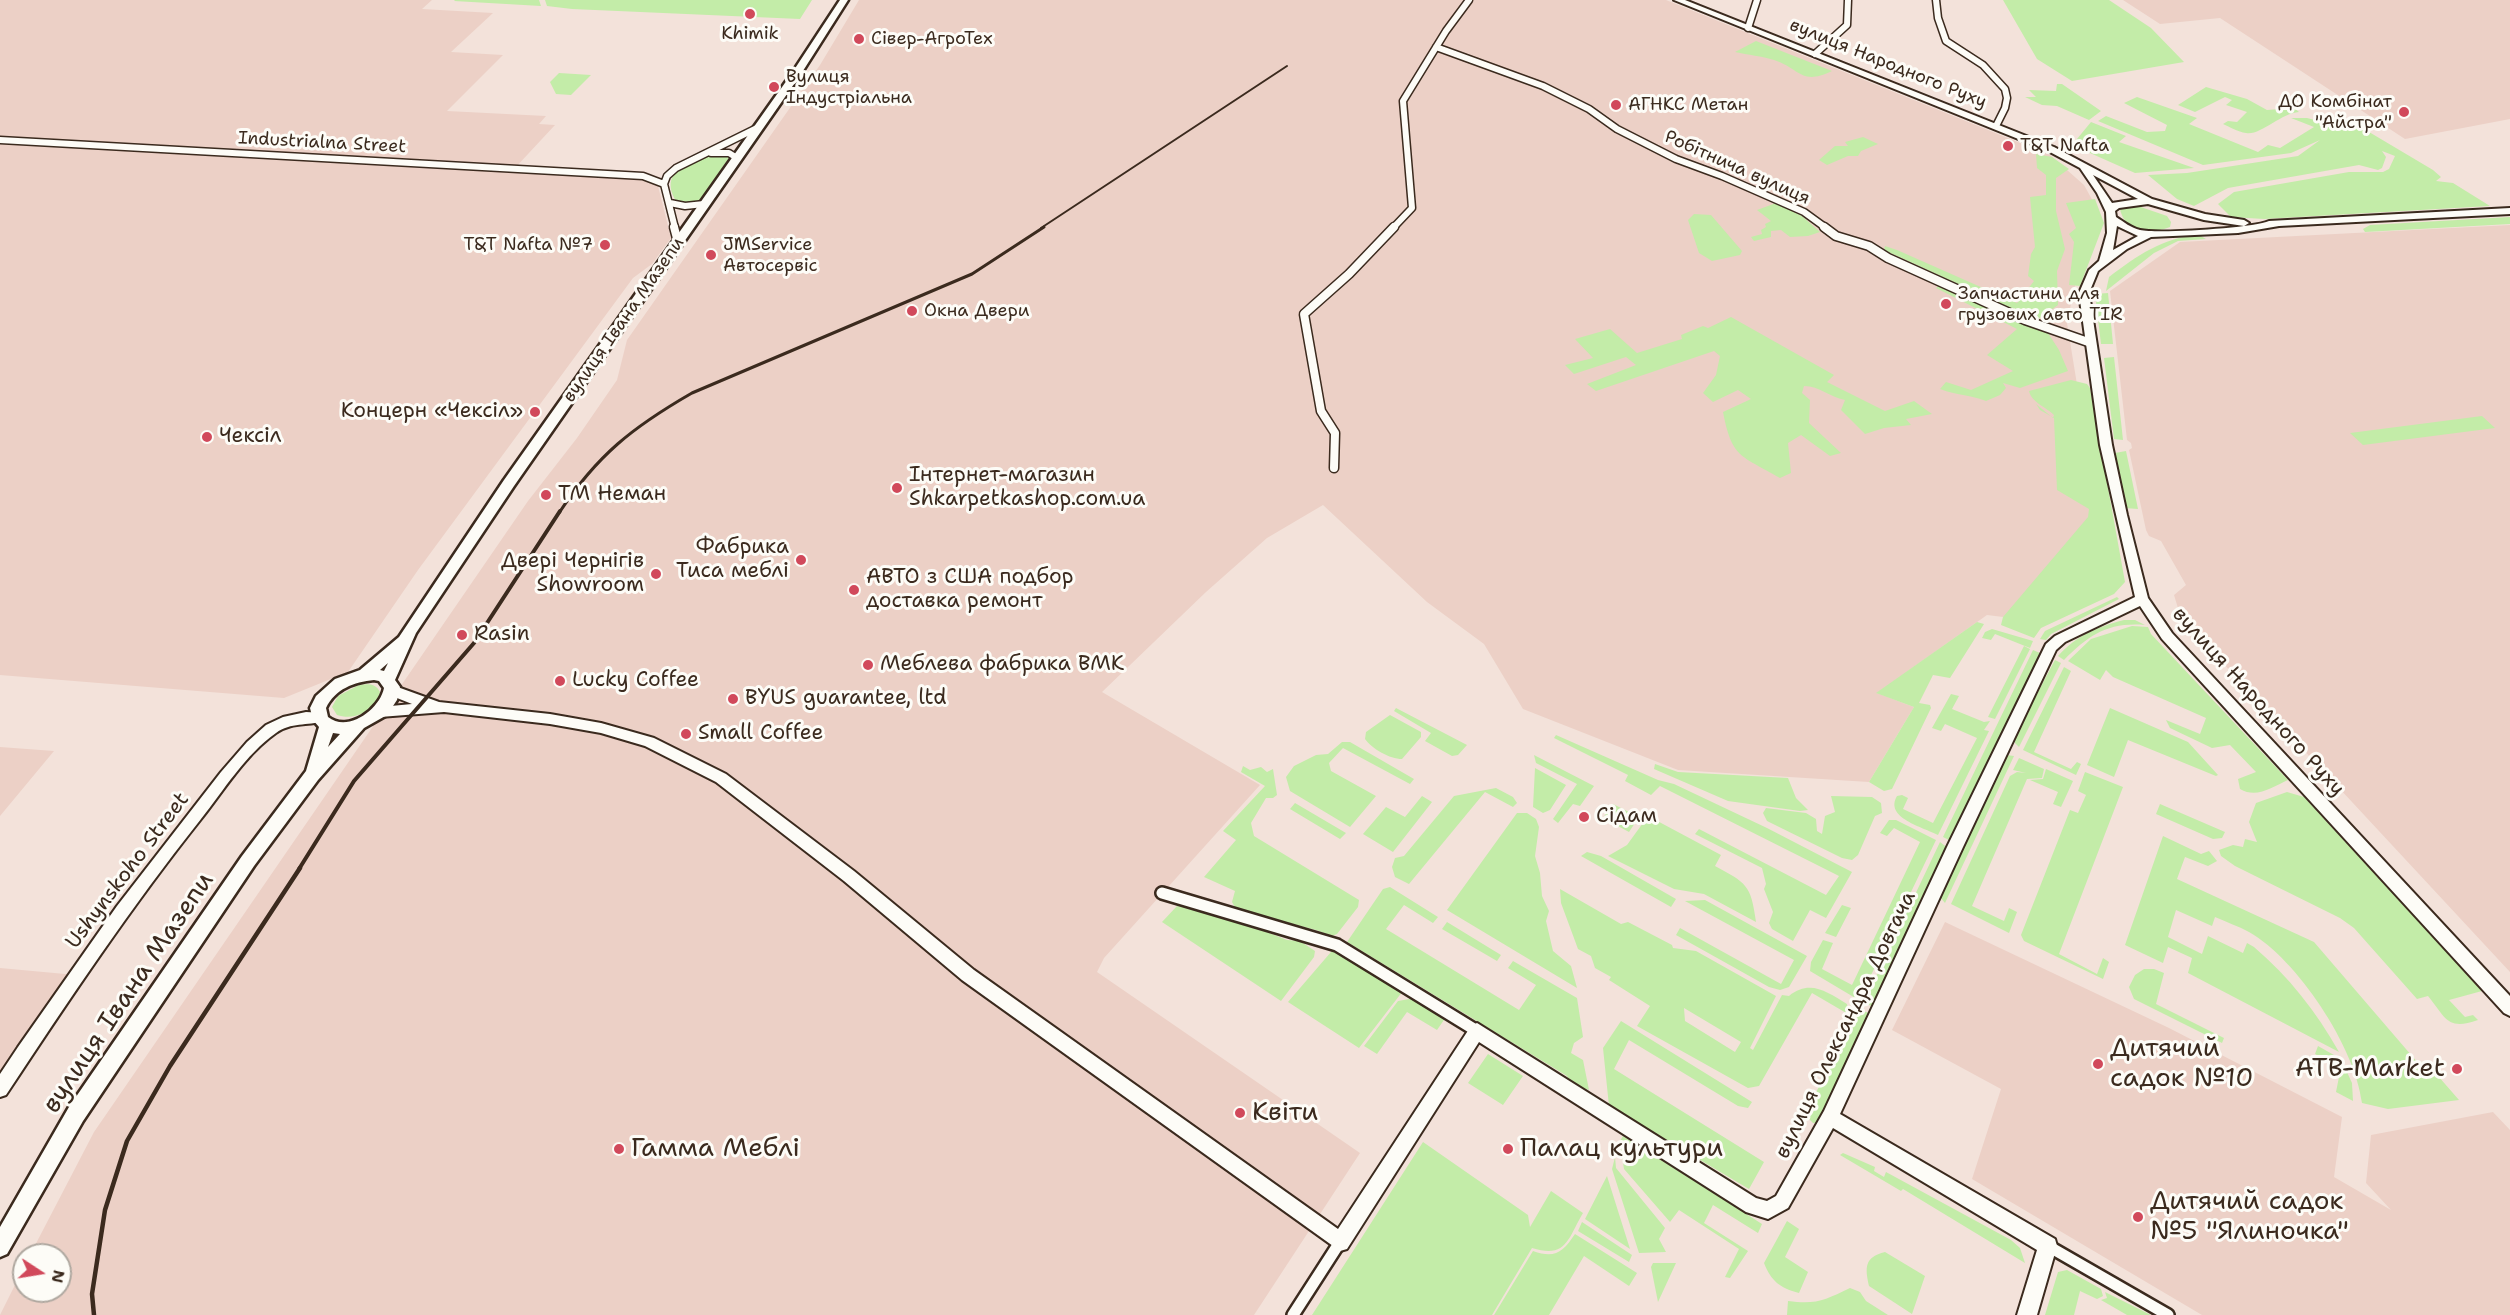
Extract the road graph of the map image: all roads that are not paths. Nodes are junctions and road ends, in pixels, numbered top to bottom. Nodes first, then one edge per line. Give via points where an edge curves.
1 (844, 0) edge
2 (1469, 0) edge
3 (1678, 0) edge
4 (1757, 0) edge
5 (1848, 0) edge
6 (1936, 0) edge
7 (1748, 28) junction
8 (1436, 47) junction
9 (1815, 54) junction
10 (1996, 126) junction
11 (759, 127) junction
12 (0, 140) edge
13 (701, 155) junction
14 (737, 158) junction
15 (2083, 167) junction
16 (676, 168) junction
17 (643, 176) junction
18 (664, 184) junction
19 (2149, 201) junction
20 (670, 203) junction
21 (704, 204) junction
22 (2169, 207) junction
23 (2510, 212) edge
24 (2112, 215) junction
25 (2277, 224) junction
26 (2169, 233) junction
27 (2149, 234) junction
28 (678, 242) junction
29 (2104, 262) junction
30 (2091, 343) junction
31 (1334, 468) dead end
32 (2142, 599) junction
33 (404, 640) junction
34 (365, 675) junction
35 (390, 685) junction
36 (444, 707) junction
37 (380, 712) junction
38 (323, 722) junction
39 (358, 725) junction
40 (312, 776) junction
41 (1162, 893) dead end
42 (2510, 1008) edge
43 (1477, 1031) junction
44 (0, 1089) edge
45 (1830, 1118) junction
46 (1340, 1242) junction
47 (2049, 1246) junction
48 (0, 1247) edge
49 (1293, 1315) edge
50 (2027, 1315) edge
51 (2168, 1315) edge

1 - 11 main road, вулиця Івана Мазепи
2 - 8 street
3 - 7 street, вулиця Народного Руху
4 - 7 street
5 - 9 street via 1847,25
6 - 10 street via 1946,41 1983,65 2005,89 2005,108
7 - 9 street, вулиця Народного Руху
8 - 30 street, Робітнича вулиця via 1543,86 1676,159 1804,212 1836,236 1869,246 2025,320
8 - 31 street via 1403,101 1412,208 1304,314 1320,411 1335,433
9 - 10 street, вулиця Народного Руху
10 - 15 street, вулиця Народного Руху
11 - 13 street
11 - 14 main road, вулиця Івана Мазепи
12 - 17 street, Industrialna Street
13 - 14 street via 721,152
13 - 16 street
14 - 21 main road, вулиця Івана Мазепи
15 - 19 street, вулиця Народного Руху
15 - 24 street
16 - 17 street, Industrialna Street
16 - 18 street
17 - 18 street, Industrialna Street
18 - 20 street
19 - 22 street
19 - 24 street via 2116,205
20 - 21 street
20 - 28 street
21 - 28 main road, вулиця Івана Мазепи
22 - 25 street via 2231,222
22 - 26 street via 2176,227
23 - 25 street
24 - 27 street via 2123,227
24 - 29 street via 2113,234
25 - 26 street
26 - 27 street
27 - 29 street
28 - 33 main road, вулиця Івана Мазепи
29 - 30 street, вулиця Народного Руху via 2094,270 2085,293
30 - 32 street, вулиця Народного Руху via 2106,446
32 - 42 street, вулиця Народного Руху via 2167,636
32 - 45 street, вулиця Олександра Довгача via 2051,647
33 - 34 main road, вулиця Івана Мазепи
33 - 35 main road, вулиця Івана Мазепи
34 - 35 main road via 379,675
34 - 38 main road, вулиця Івана Мазепи via 331,690 320,704
35 - 36 street via 412,699
35 - 37 main road, вулиця Івана Мазепи via 390,701
36 - 37 street
36 - 46 street via 601,728 649,742 721,778 832,862 968,975
37 - 39 main road, вулиця Івана Мазепи
38 - 39 main road, вулиця Івана Мазепи via 340,729
38 - 40 main road, вулиця Івана Мазепи
38 - 44 street, Ushynskoho Street via 304,717 281,723 257,741 156,865 83,964
39 - 40 main road, вулиця Івана Мазепи
40 - 48 main road, вулиця Івана Мазепи via 248,861 76,1114
41 - 43 street, вулиця Олександра Довгача via 1337,945
43 - 45 street, вулиця Олександра Довгача via 1752,1206 1768,1210 1782,1202
43 - 46 street
45 - 47 street
46 - 49 street
47 - 50 street
47 - 51 street

